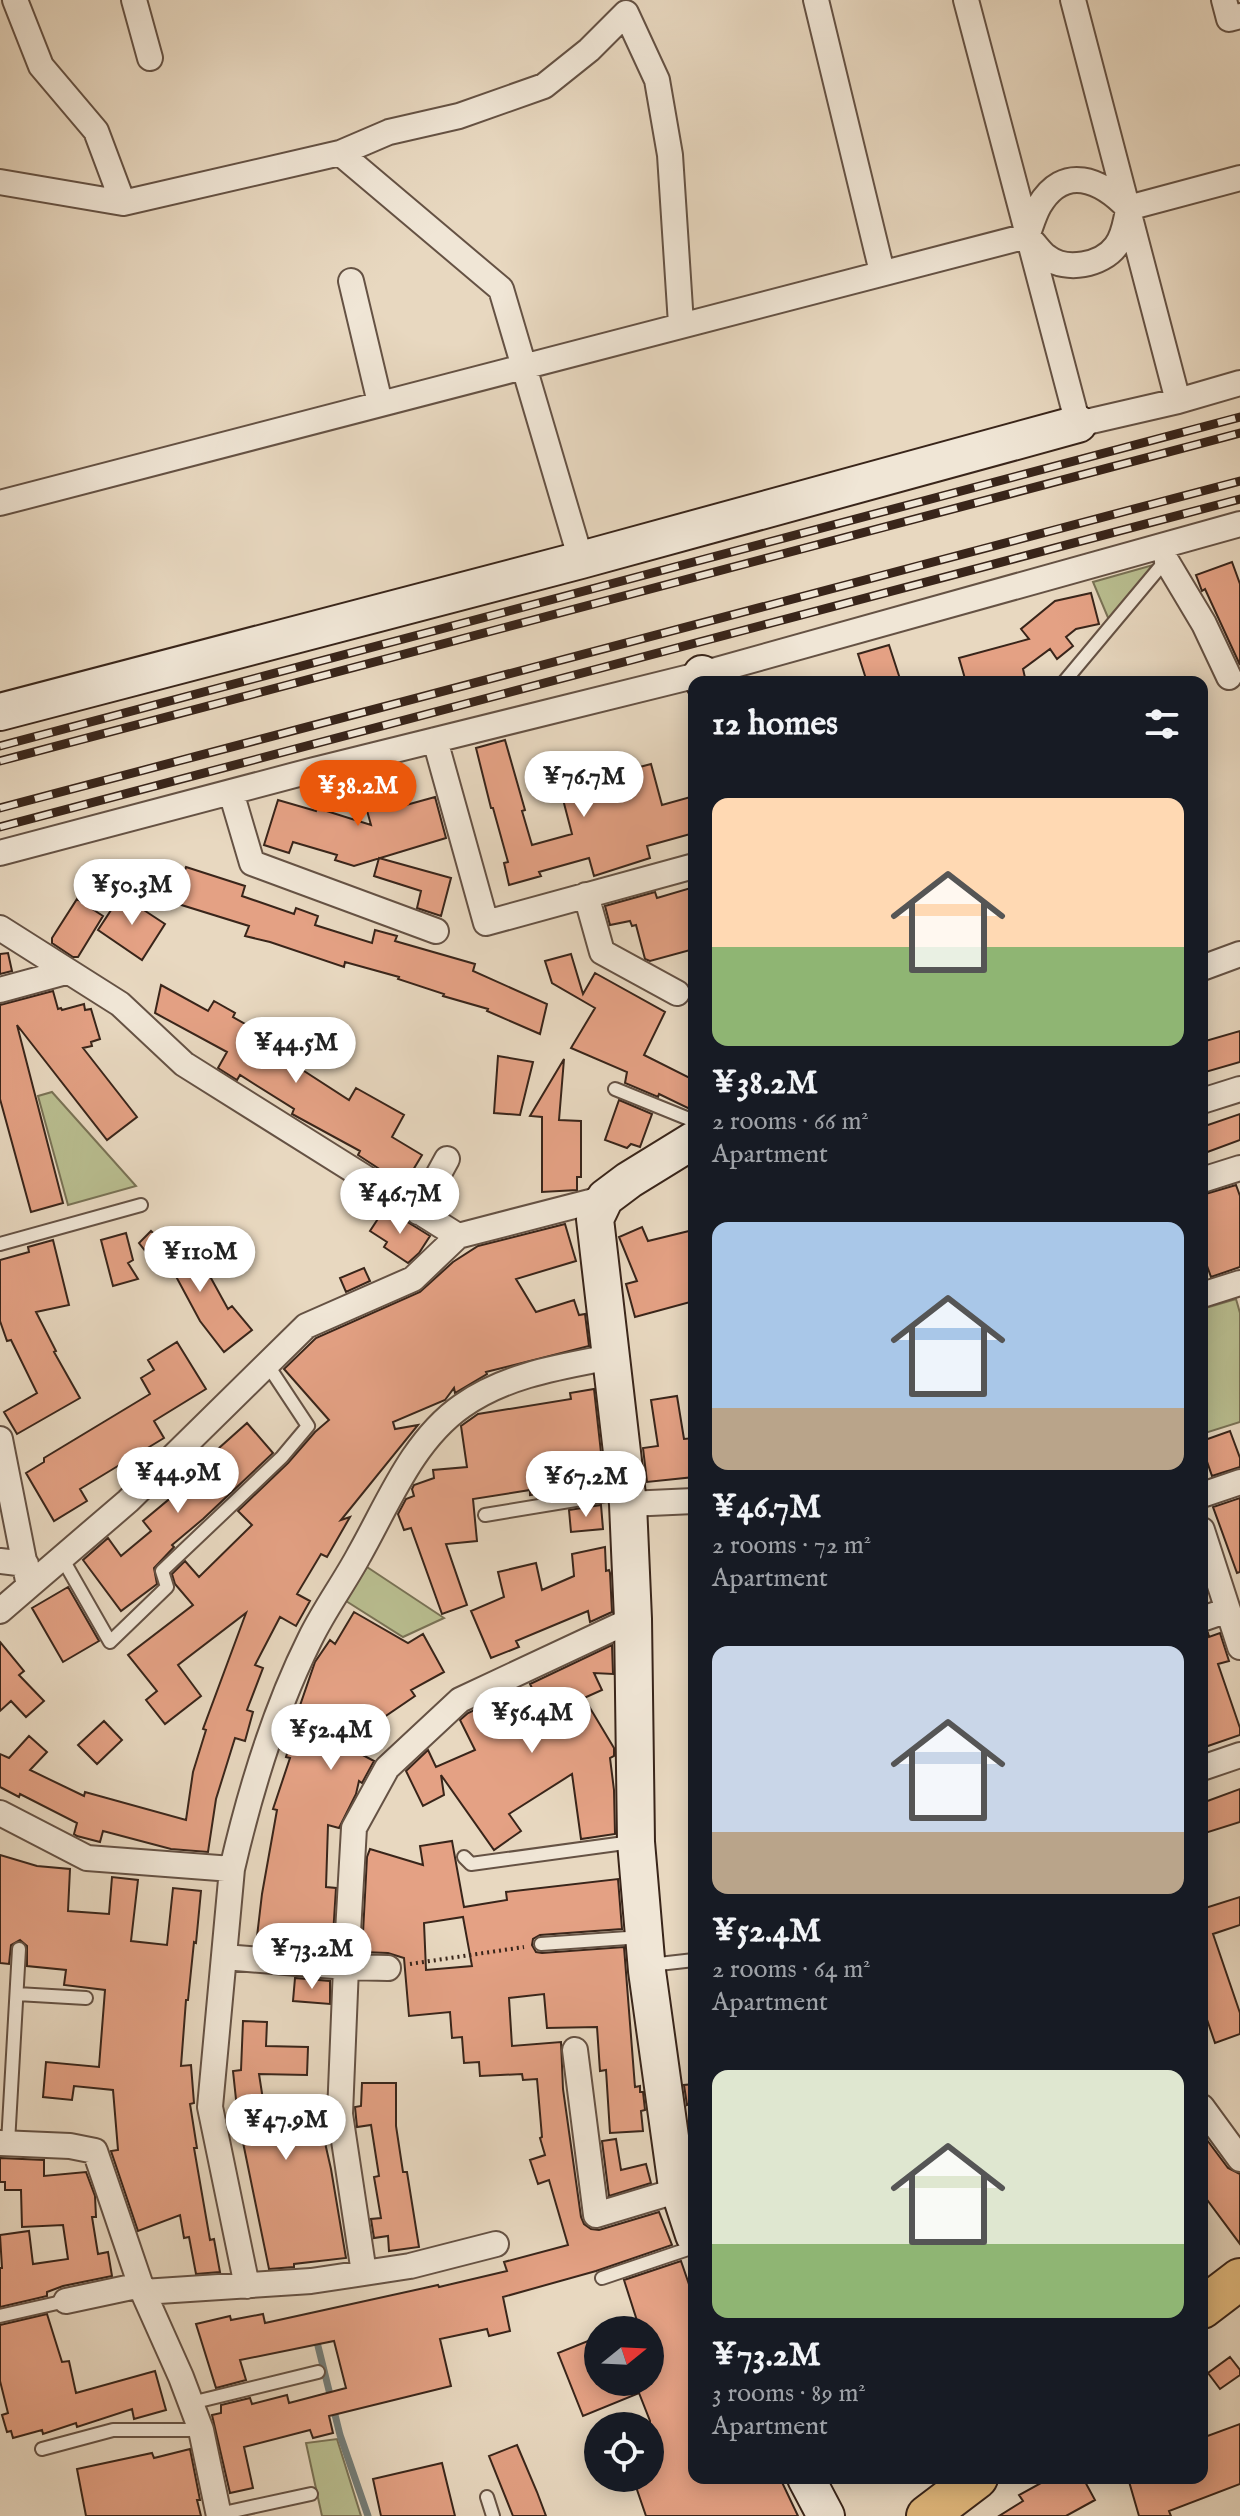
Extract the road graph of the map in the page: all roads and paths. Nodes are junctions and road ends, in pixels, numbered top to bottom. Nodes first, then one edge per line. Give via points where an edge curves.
1 (15, 0) edge
2 (134, 0) edge
3 (816, 0) edge
4 (966, 0) edge
5 (1073, 0) edge
6 (1224, 0) edge
7 (629, 4) edge
8 (1240, 16) edge
9 (150, 58) dead end
10 (340, 153) junction
11 (1240, 178) edge
12 (0, 182) edge
13 (123, 203) junction
14 (1128, 208) junction
15 (1027, 236) junction
16 (882, 272) junction
17 (351, 281) dead end
18 (681, 324) junction
19 (524, 366) junction
20 (1240, 383) edge
21 (1178, 401) junction
22 (380, 403) junction
23 (1078, 424) junction
24 (0, 503) edge
25 (1240, 524) edge
26 (1165, 554) junction
27 (581, 560) junction
28 (710, 676) edge
29 (1069, 676) edge
30 (1229, 677) dead end
31 (688, 681) edge
32 (0, 712) edge
33 (435, 740) junction
34 (231, 792) junction
35 (0, 853) edge
36 (688, 868) edge
37 (586, 895) junction
38 (0, 928) edge
39 (436, 931) dead end
40 (1240, 954) edge
41 (1208, 966) edge
42 (66, 972) junction
43 (0, 990) edge
44 (677, 993) dead end
45 (615, 1089) dead end
46 (1240, 1089) edge
47 (1208, 1099) edge
48 (688, 1119) edge
49 (688, 1144) edge
50 (447, 1159) dead end
51 (1240, 1168) edge
52 (1208, 1178) edge
53 (605, 1198) junction
54 (141, 1205) dead end
55 (418, 1212) junction
56 (458, 1236) junction
57 (0, 1244) edge
58 (1240, 1283) edge
59 (1208, 1293) edge
60 (611, 1357) junction
61 (267, 1364) junction
62 (0, 1439) edge
63 (1240, 1482) edge
64 (1208, 1493) edge
65 (627, 1498) junction
66 (688, 1501) edge
67 (485, 1515) dead end
68 (1208, 1547) edge
69 (62, 1558) junction
70 (0, 1561) edge
71 (28, 1575) junction
72 (0, 1611) edge
73 (633, 1619) junction
74 (1208, 1621) edge
75 (1236, 1628) edge
76 (1240, 1755) edge
77 (1208, 1766) edge
78 (0, 1813) edge
79 (636, 1842) junction
80 (464, 1857) dead end
81 (232, 1869) junction
82 (541, 1944) joint
83 (19, 1949) dead end
84 (646, 1951) junction
85 (224, 1957) junction
86 (688, 1959) edge
87 (346, 1967) junction
88 (388, 1968) joint
89 (17, 1994) junction
90 (86, 1998) dead end
91 (575, 2050) dead end
92 (1208, 2115) edge
93 (4, 2143) edge
94 (1240, 2159) edge
95 (679, 2190) junction
96 (688, 2217) edge
97 (496, 2244) dead end
98 (688, 2249) edge
99 (364, 2273) junction
100 (602, 2278) dead end
101 (1240, 2279) edge
102 (247, 2286) junction
103 (142, 2289) junction
104 (66, 2301) joint
105 (1208, 2303) edge
106 (0, 2316) edge
107 (318, 2372) dead end
108 (191, 2403) junction
109 (201, 2430) junction
110 (42, 2449) dead end
111 (809, 2484) edge
112 (969, 2484) edge
113 (311, 2494) dead end
114 (487, 2497) dead end
115 (219, 2515) edge
116 (493, 2516) edge
117 (826, 2516) edge
118 (927, 2516) edge

1 - 13 street via 41,66 96,131
2 - 9 street
3 - 16 street
4 - 15 street
5 - 14 street
6 - 8 street via 1229,19
7 - 10 street via 589,50 544,86 459,116 389,132
7 - 18 street via 657,80 670,155
10 - 13 street
10 - 19 street via 501,289
11 - 14 street
12 - 13 street
14 - 15 street via 1098,183 1063,182 1038,207
14 - 15 street via 1118,244 1094,262 1069,265 1049,259
14 - 21 street
15 - 16 street
15 - 23 street
16 - 18 street
17 - 22 street
18 - 19 street
19 - 22 street
19 - 27 street
20 - 21 street
21 - 23 street
22 - 24 street
23 - 27 street
25 - 26 street
26 - 28 street
26 - 29 lane
26 - 30 street
27 - 32 street
31 - 33 street
33 - 34 street
33 - 37 street via 486,923
34 - 35 street
34 - 39 street via 252,863
36 - 37 street
37 - 44 street via 602,952
38 - 42 street
40 - 41 street
42 - 43 street
42 - 55 street via 120,1004 184,1064
45 - 48 lane
46 - 47 street
49 - 53 street
50 - 55 street
51 - 52 street
53 - 56 street
53 - 60 street via 595,1219
54 - 57 lane
55 - 56 street
56 - 61 street via 413,1279 306,1326
58 - 59 street
60 - 65 street
60 - 81 street via 535,1372 484,1392 434,1432 396,1486 310,1639 273,1726
61 - 69 street
61 - 69 lane via 308,1426 162,1571 167,1587 110,1642
62 - 71 street
63 - 64 street
65 - 66 street
65 - 67 lane
65 - 73 street
68 - 75 street
69 - 71 street
70 - 71 street
71 - 72 street
73 - 79 street
73 - 87 street via 460,1700 387,1768 354,1828
74 - 75 street
76 - 77 street
78 - 81 street via 87,1858
79 - 80 lane via 471,1864
79 - 84 street
81 - 85 street
82 - 84 lane
82 - 88 path
83 - 89 lane
84 - 86 lane
84 - 95 street
85 - 87 street
85 - 102 street via 210,2107
87 - 88 street
87 - 99 street via 340,2114
89 - 90 lane
89 - 93 lane
91 - 95 street via 596,2215
92 - 94 street
93 - 103 street via 95,2151
95 - 96 street
97 - 99 street
98 - 100 lane
99 - 102 street
101 - 105 main road
102 - 103 street
103 - 104 street
103 - 108 street
104 - 106 lane
107 - 108 lane
108 - 109 street
109 - 110 lane via 113,2430
109 - 115 street
111 - 117 street
112 - 118 main road
113 - 115 lane
114 - 116 lane

